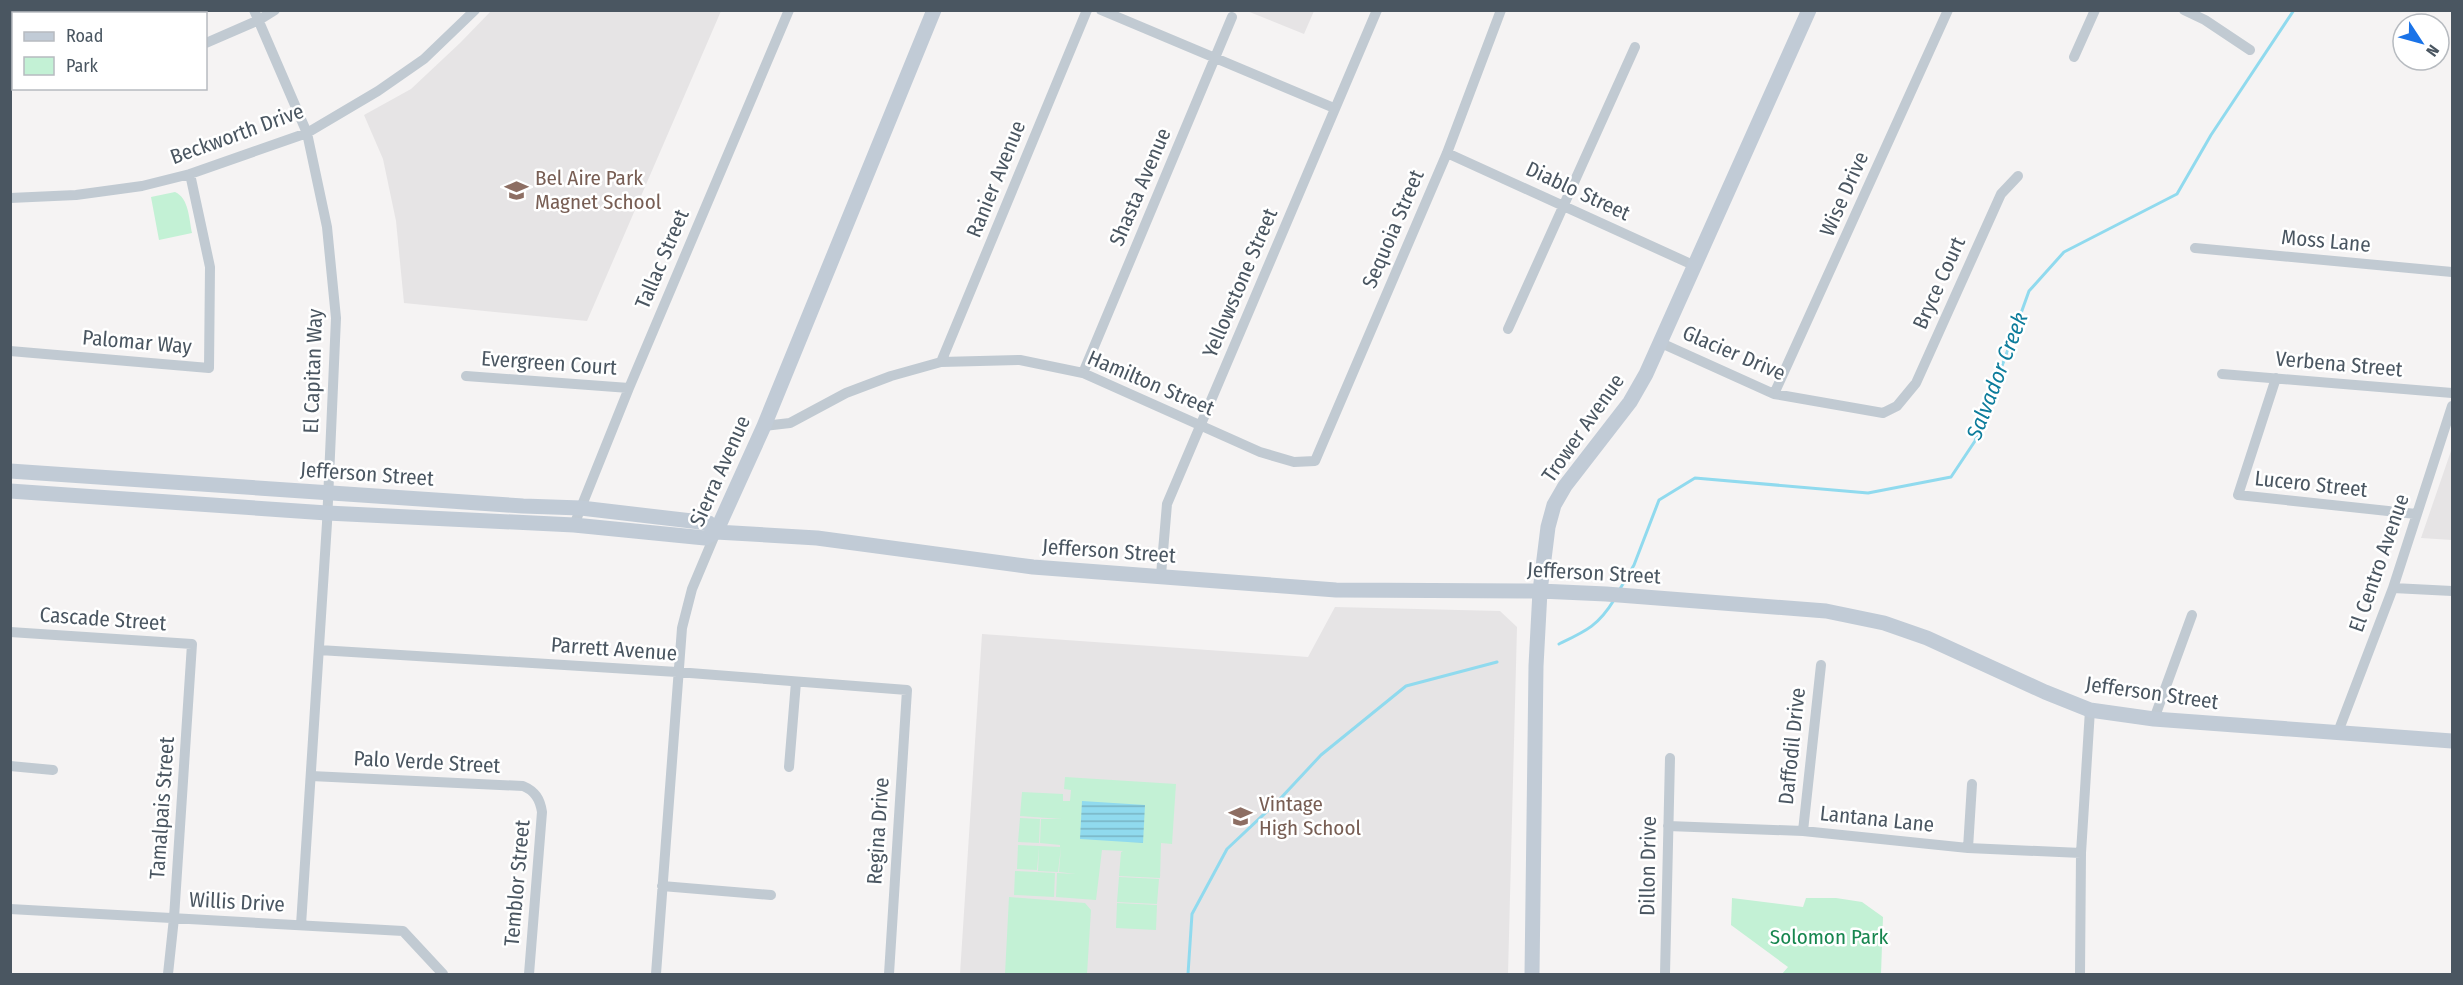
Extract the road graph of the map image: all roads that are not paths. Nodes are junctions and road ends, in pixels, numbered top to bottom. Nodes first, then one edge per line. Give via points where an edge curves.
1 (275, 10) edge
2 (475, 10) edge
3 (789, 10) edge
4 (934, 10) edge
5 (1087, 10) edge
6 (1101, 10) edge
7 (1377, 10) edge
8 (1501, 10) edge
9 (1809, 10) edge
10 (1948, 10) edge
11 (2095, 10) edge
12 (2184, 10) edge
13 (2212, 10) edge
14 (257, 15) edge
15 (1232, 17) dead end
16 (2205, 20) junction
17 (207, 42) edge
18 (1635, 47) dead end
19 (2250, 50) dead end
20 (2074, 57) dead end
21 (1215, 58) junction
22 (1334, 108) junction
23 (308, 132) junction
24 (1447, 153) junction
25 (190, 174) junction
26 (2018, 176) dead end
27 (10, 198) edge
28 (1564, 206) junction
29 (2195, 248) dead end
30 (1693, 266) junction
31 (2452, 272) edge
32 (1508, 329) dead end
33 (1661, 343) junction
34 (10, 351) edge
35 (941, 362) junction
36 (1083, 373) junction
37 (2222, 374) dead end
38 (466, 376) dead end
39 (2276, 378) junction
40 (629, 388) junction
41 (2452, 393) edge
42 (1774, 394) junction
43 (1897, 406) joint
44 (2452, 406) edge
45 (764, 426) junction
46 (1201, 426) junction
47 (1315, 461) joint
48 (10, 471) edge
49 (10, 491) edge
50 (328, 492) junction
51 (581, 508) junction
52 (327, 513) junction
53 (2416, 514) junction
54 (574, 525) junction
55 (716, 532) junction
56 (1161, 575) junction
57 (2393, 588) junction
58 (1540, 591) junction
59 (2452, 591) edge
60 (2192, 615) dead end
61 (10, 632) edge
62 (192, 644) joint
63 (319, 650) junction
64 (1821, 665) dead end
65 (677, 672) junction
66 (796, 682) junction
67 (907, 690) joint
68 (2090, 710) junction
69 (2154, 719) junction
70 (2338, 732) junction
71 (2452, 741) edge
72 (1670, 758) dead end
73 (10, 766) edge
74 (789, 767) dead end
75 (53, 770) dead end
76 (311, 776) junction
77 (1972, 784) dead end
78 (537, 796) joint
79 (1668, 826) junction
80 (1803, 831) junction
81 (1968, 848) junction
82 (2081, 853) junction
83 (663, 886) junction
84 (771, 895) dead end
85 (10, 909) edge
86 (174, 918) junction
87 (301, 925) junction
88 (168, 975) edge
89 (443, 975) edge
90 (529, 975) edge
91 (656, 975) edge
92 (889, 975) edge
93 (1532, 975) edge
94 (1665, 975) edge
95 (2080, 975) edge

1 - 14 street
2 - 23 street, Beckworth Drive via 424,59
3 - 40 street, Tallac Street
4 - 45 main road, Sierra Avenue
5 - 35 street, Ranier Avenue
6 - 21 street
7 - 22 street, Yellowstone Street
8 - 24 street, Sequoia Street
9 - 30 main road, Trower Avenue
10 - 42 street, Wise Drive
11 - 20 street
12 - 16 street
13 - 16 street
14 - 17 street
14 - 23 street, El Capitan Way
15 - 21 street, Shasta Avenue
16 - 19 street
18 - 28 street
21 - 22 street
21 - 36 street, Shasta Avenue
22 - 46 street, Yellowstone Street
23 - 25 street, Beckworth Drive
23 - 50 street, El Capitan Way via 327,227 336,318
24 - 28 street, Diablo Street
24 - 47 street, Sequoia Street
25 - 27 street, Beckworth Drive via 142,186
25 - 34 street, Palomar Way via 210,267 208,368
26 - 43 street, Bryce Court via 2001,194 1916,382
28 - 30 street, Diablo Street
28 - 32 street
29 - 31 street, Moss Lane
30 - 33 main road, Trower Avenue
33 - 42 street, Glacier Drive
33 - 58 main road, Trower Avenue via 1630,402 1554,505
35 - 36 street, Hamilton Street via 1020,360
35 - 45 street, Hamilton Street via 846,393 790,423
36 - 46 street, Hamilton Street
37 - 39 street, Verbena Street
38 - 40 street, Evergreen Court
39 - 41 street, Verbena Street
39 - 53 street, Lucero Street via 2238,495
40 - 51 street, Tallac Street
42 - 43 street, Glacier Drive via 1883,413
44 - 53 street, El Centro Avenue
45 - 55 main road, Sierra Avenue
46 - 47 street, Hamilton Street via 1260,452 1294,462
46 - 56 street, Yellowstone Street via 1167,504
48 - 50 main road, Jefferson Street
49 - 52 main road, Jefferson Street
50 - 51 main road, Jefferson Street
50 - 52 street, El Capitan Way
51 - 54 street, Tallac Street
51 - 55 main road, Jefferson Street via 709,523
52 - 54 main road, Jefferson Street
52 - 63 street, El Capitan Way
53 - 57 street, El Centro Avenue
54 - 55 main road, Jefferson Street via 705,538
55 - 56 main road, Jefferson Street via 817,538 1033,567
55 - 65 street, Sierra Avenue via 690,597
56 - 58 main road, Jefferson Street via 1336,590
57 - 59 street
57 - 70 street, El Centro Avenue
58 - 68 main road, Jefferson Street via 1826,611 1884,623
58 - 93 main road, Trower Avenue
60 - 69 street
61 - 62 street, Cascade Street
62 - 86 street, Tamalpais Street
63 - 65 street, Parrett Avenue
63 - 76 street, El Capitan Way
64 - 80 street, Daffodil Drive
65 - 66 street, Parrett Avenue
65 - 83 street, Sierra Avenue
66 - 67 street, Parrett Avenue
66 - 74 street
67 - 92 street, Regina Drive
68 - 69 main road, Jefferson Street
68 - 82 street
69 - 70 main road, Jefferson Street
70 - 71 main road, Jefferson Street
72 - 79 street, Dillon Drive
73 - 75 street
76 - 78 street, Palo Verde Street via 523,786
76 - 87 street, El Capitan Way
77 - 81 street
78 - 90 street, Temblor Street via 542,812
79 - 80 street, Lantana Lane
79 - 94 street, Dillon Drive
80 - 81 street, Lantana Lane
81 - 82 street, Lantana Lane
82 - 95 street
83 - 84 street
83 - 91 street, Sierra Avenue
85 - 86 street, Willis Drive
86 - 87 street, Willis Drive
86 - 88 street, Tamalpais Street
87 - 89 street, Willis Drive via 403,931

